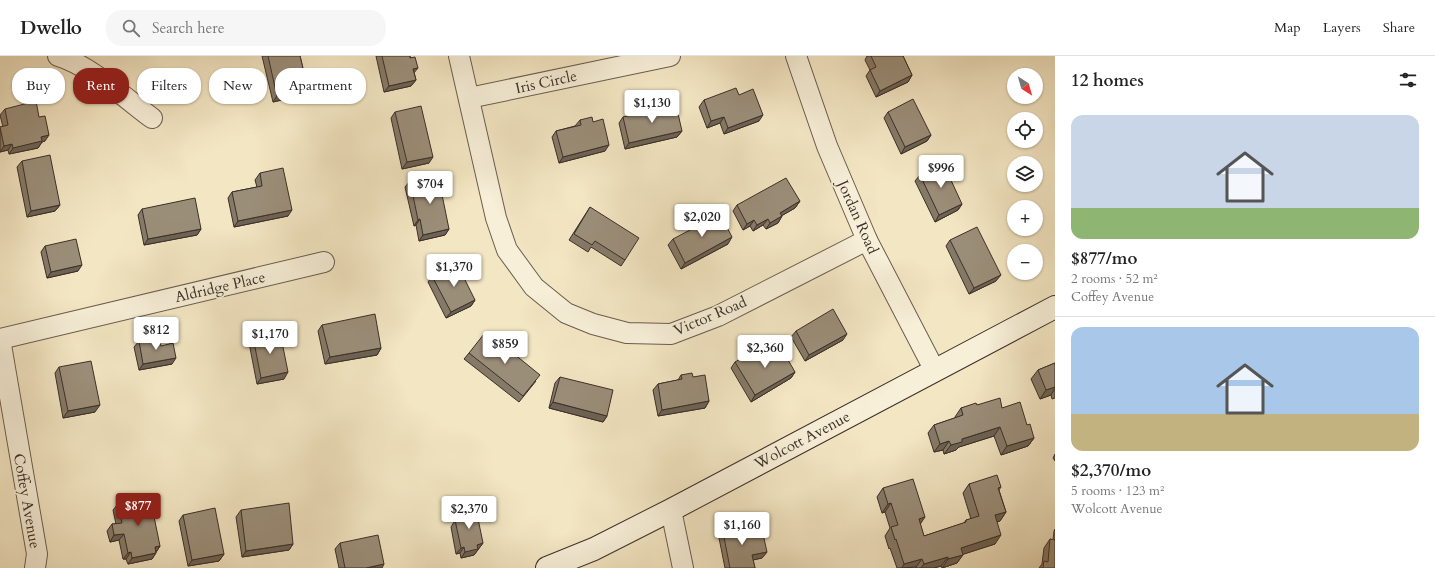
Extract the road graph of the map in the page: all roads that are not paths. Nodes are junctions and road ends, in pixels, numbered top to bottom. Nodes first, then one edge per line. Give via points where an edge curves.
1 (58, 56) edge
2 (460, 56) edge
3 (670, 56) edge
4 (796, 56) edge
5 (469, 98) junction
6 (152, 118) dead end
7 (867, 240) junction
8 (324, 262) dead end
9 (1055, 307) edge
10 (0, 339) edge
11 (936, 371) junction
12 (671, 510) junction
13 (35, 568) edge
14 (547, 568) edge
15 (683, 568) edge

1 - 6 street via 99,77
2 - 5 street, Victor Road
3 - 5 street, Iris Circle
4 - 7 street, Jordan Road via 827,146
5 - 7 street, Victor Road via 496,218 507,250 534,287 566,313 593,324 627,333 671,334 718,316
7 - 11 street, Jordan Road
8 - 10 street, Aldridge Place
9 - 11 main road, Wolcott Avenue
10 - 13 street, Coffey Avenue via 37,554
11 - 12 main road, Wolcott Avenue
12 - 14 main road, Wolcott Avenue via 594,549
12 - 15 street

